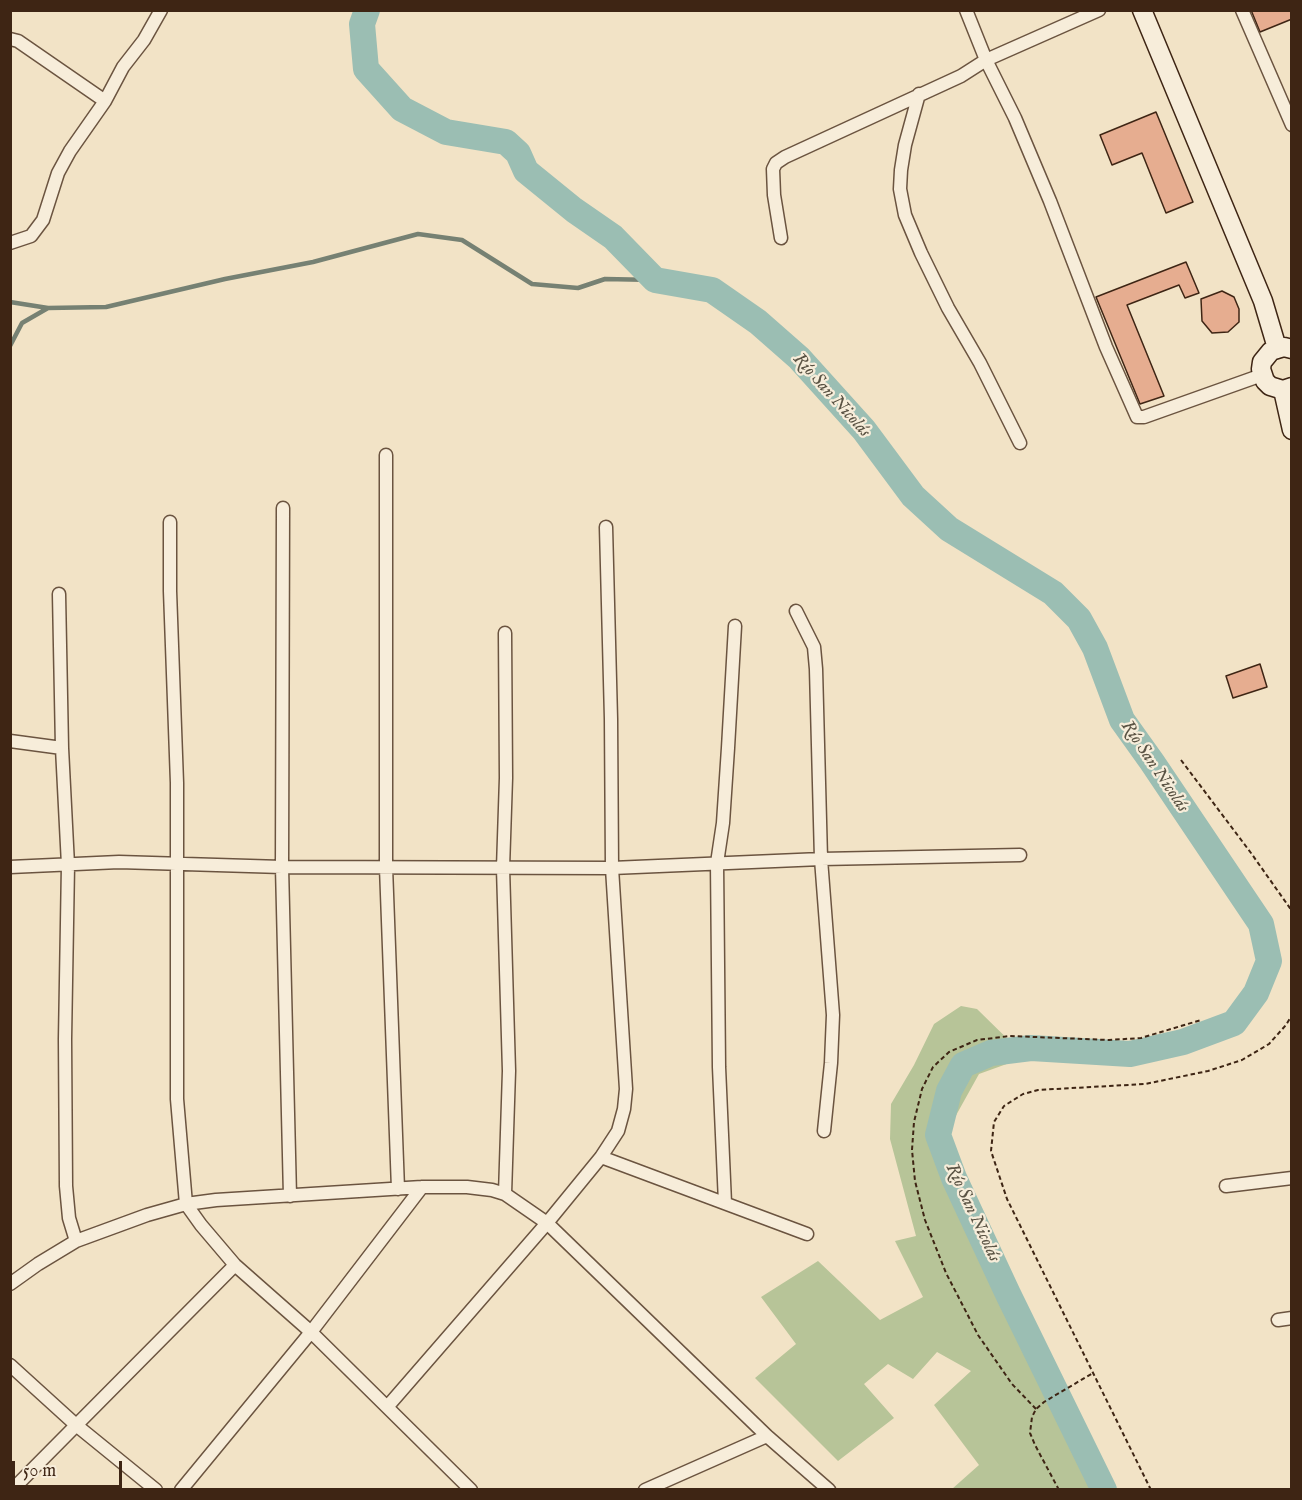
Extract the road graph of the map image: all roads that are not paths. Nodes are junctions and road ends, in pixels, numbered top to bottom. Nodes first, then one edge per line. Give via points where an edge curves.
1 (161, 10) edge
2 (966, 10) edge
3 (1099, 10) edge
4 (1142, 10) edge
5 (1242, 10) edge
6 (10, 39) edge
7 (986, 60) junction
8 (919, 94) junction
9 (105, 101) junction
10 (1292, 125) edge
11 (781, 238) dead end
12 (10, 243) edge
13 (1284, 348) edge
14 (1262, 375) junction
15 (1287, 389) edge
16 (1292, 430) edge
17 (1020, 444) dead end
18 (386, 455) dead end
19 (283, 508) dead end
20 (170, 522) dead end
21 (606, 527) dead end
22 (59, 594) dead end
23 (796, 611) dead end
24 (735, 626) dead end
25 (505, 633) dead end
26 (10, 741) edge
27 (62, 748) junction
28 (1020, 855) dead end
29 (821, 859) junction
30 (717, 863) junction
31 (176, 864) junction
32 (68, 865) junction
33 (10, 867) edge
34 (282, 867) junction
35 (386, 867) junction
36 (503, 868) junction
37 (612, 868) junction
38 (824, 1131) dead end
39 (601, 1157) junction
40 (1292, 1178) edge
41 (1226, 1186) dead end
42 (422, 1187) junction
43 (398, 1189) junction
44 (505, 1194) junction
45 (290, 1196) junction
46 (724, 1203) junction
47 (186, 1204) junction
48 (547, 1223) junction
49 (807, 1234) dead end
50 (76, 1241) junction
51 (235, 1265) junction
52 (10, 1284) edge
53 (1292, 1318) edge
54 (1278, 1320) dead end
55 (311, 1332) junction
56 (10, 1365) edge
57 (388, 1406) junction
58 (76, 1425) junction
59 (767, 1436) junction
60 (12, 1490) edge
61 (156, 1490) edge
62 (180, 1490) edge
63 (471, 1490) edge
64 (645, 1490) edge
65 (829, 1490) edge

1 - 9 street
2 - 7 street
3 - 7 street
4 - 13 street
5 - 10 street
6 - 9 street
7 - 8 street
7 - 14 street via 1015,118 1137,417
8 - 11 street via 776,163 774,195
8 - 17 street via 901,170 905,215 939,290
9 - 12 street via 58,173 43,220 31,236
13 - 14 street via 1271,351 1262,362
14 - 15 street via 1270,386
15 - 16 street
18 - 35 street
19 - 34 street
20 - 31 street
21 - 37 street
22 - 27 street
23 - 29 street via 814,647
24 - 30 street
25 - 36 street
26 - 27 street
27 - 32 street
28 - 29 street
29 - 30 street
29 - 38 street via 833,1015
30 - 37 street
30 - 46 street
31 - 32 street
31 - 34 street
31 - 47 street via 177,1099
32 - 33 street
32 - 50 street via 66,1186
34 - 35 street
34 - 45 street
35 - 36 street
35 - 43 street
36 - 37 street
36 - 44 street via 509,1071
37 - 39 street via 626,1089 618,1131
39 - 46 street
39 - 48 street
40 - 41 street
42 - 43 street
42 - 44 street via 480,1188
42 - 55 street
43 - 45 street
44 - 48 street
45 - 47 street
46 - 49 street
47 - 50 street
47 - 51 street
48 - 57 street
48 - 59 street
50 - 52 street
51 - 55 street
51 - 58 street
53 - 54 street
55 - 57 street
55 - 62 street
56 - 58 street
57 - 63 street
58 - 60 street
58 - 61 street
59 - 64 street
59 - 65 street

